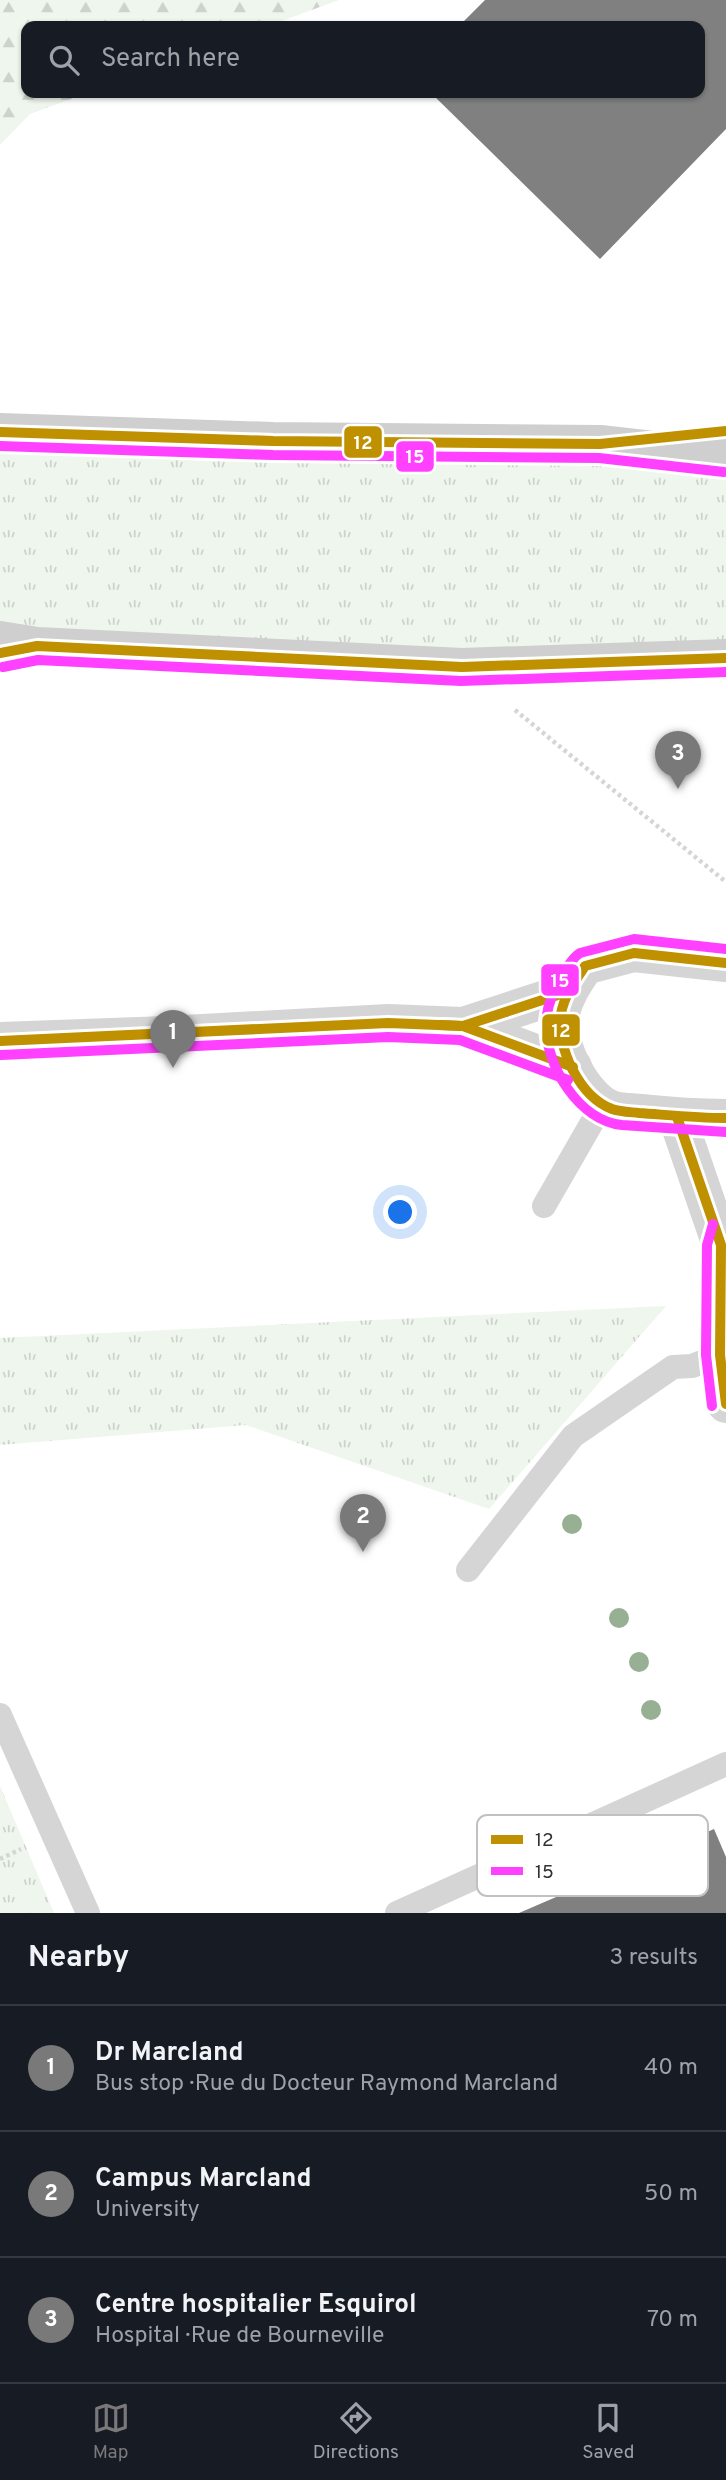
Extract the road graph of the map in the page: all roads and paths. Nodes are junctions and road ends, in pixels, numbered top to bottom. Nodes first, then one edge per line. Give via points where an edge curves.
1 (726, 431) edge
2 (0, 432) edge
3 (600, 444) junction
4 (726, 457) edge
5 (0, 640) edge
6 (37, 646) junction
7 (0, 653) edge
8 (726, 658) edge
9 (514, 710) dead end
10 (726, 882) edge
11 (726, 963) edge
12 (567, 992) junction
13 (463, 1026) junction
14 (0, 1041) edge
15 (573, 1067) junction
16 (602, 1105) junction
17 (677, 1117) junction
18 (726, 1118) edge
19 (544, 1206) dead end
20 (724, 1237) edge
21 (720, 1355) junction
22 (726, 1404) edge
23 (468, 1570) dead end
24 (0, 1715) edge
25 (726, 1764) edge
26 (613, 1815) edge
27 (477, 1877) edge
28 (88, 1913) edge
29 (397, 1913) edge

1 - 3 main road
2 - 3 main road via 273,441
3 - 4 main road
5 - 6 main road
6 - 7 street
6 - 8 main road via 461,667
9 - 10 path
11 - 12 street via 634,953 585,966
12 - 13 street
12 - 15 street via 560,1034
13 - 14 street via 388,1023
13 - 15 street
15 - 16 street
16 - 17 street
16 - 19 lane
17 - 18 street
17 - 20 street
20 - 21 street
21 - 22 street
21 - 23 lane via 692,1366 673,1367 573,1436
24 - 28 lane
25 - 26 lane
27 - 29 lane

